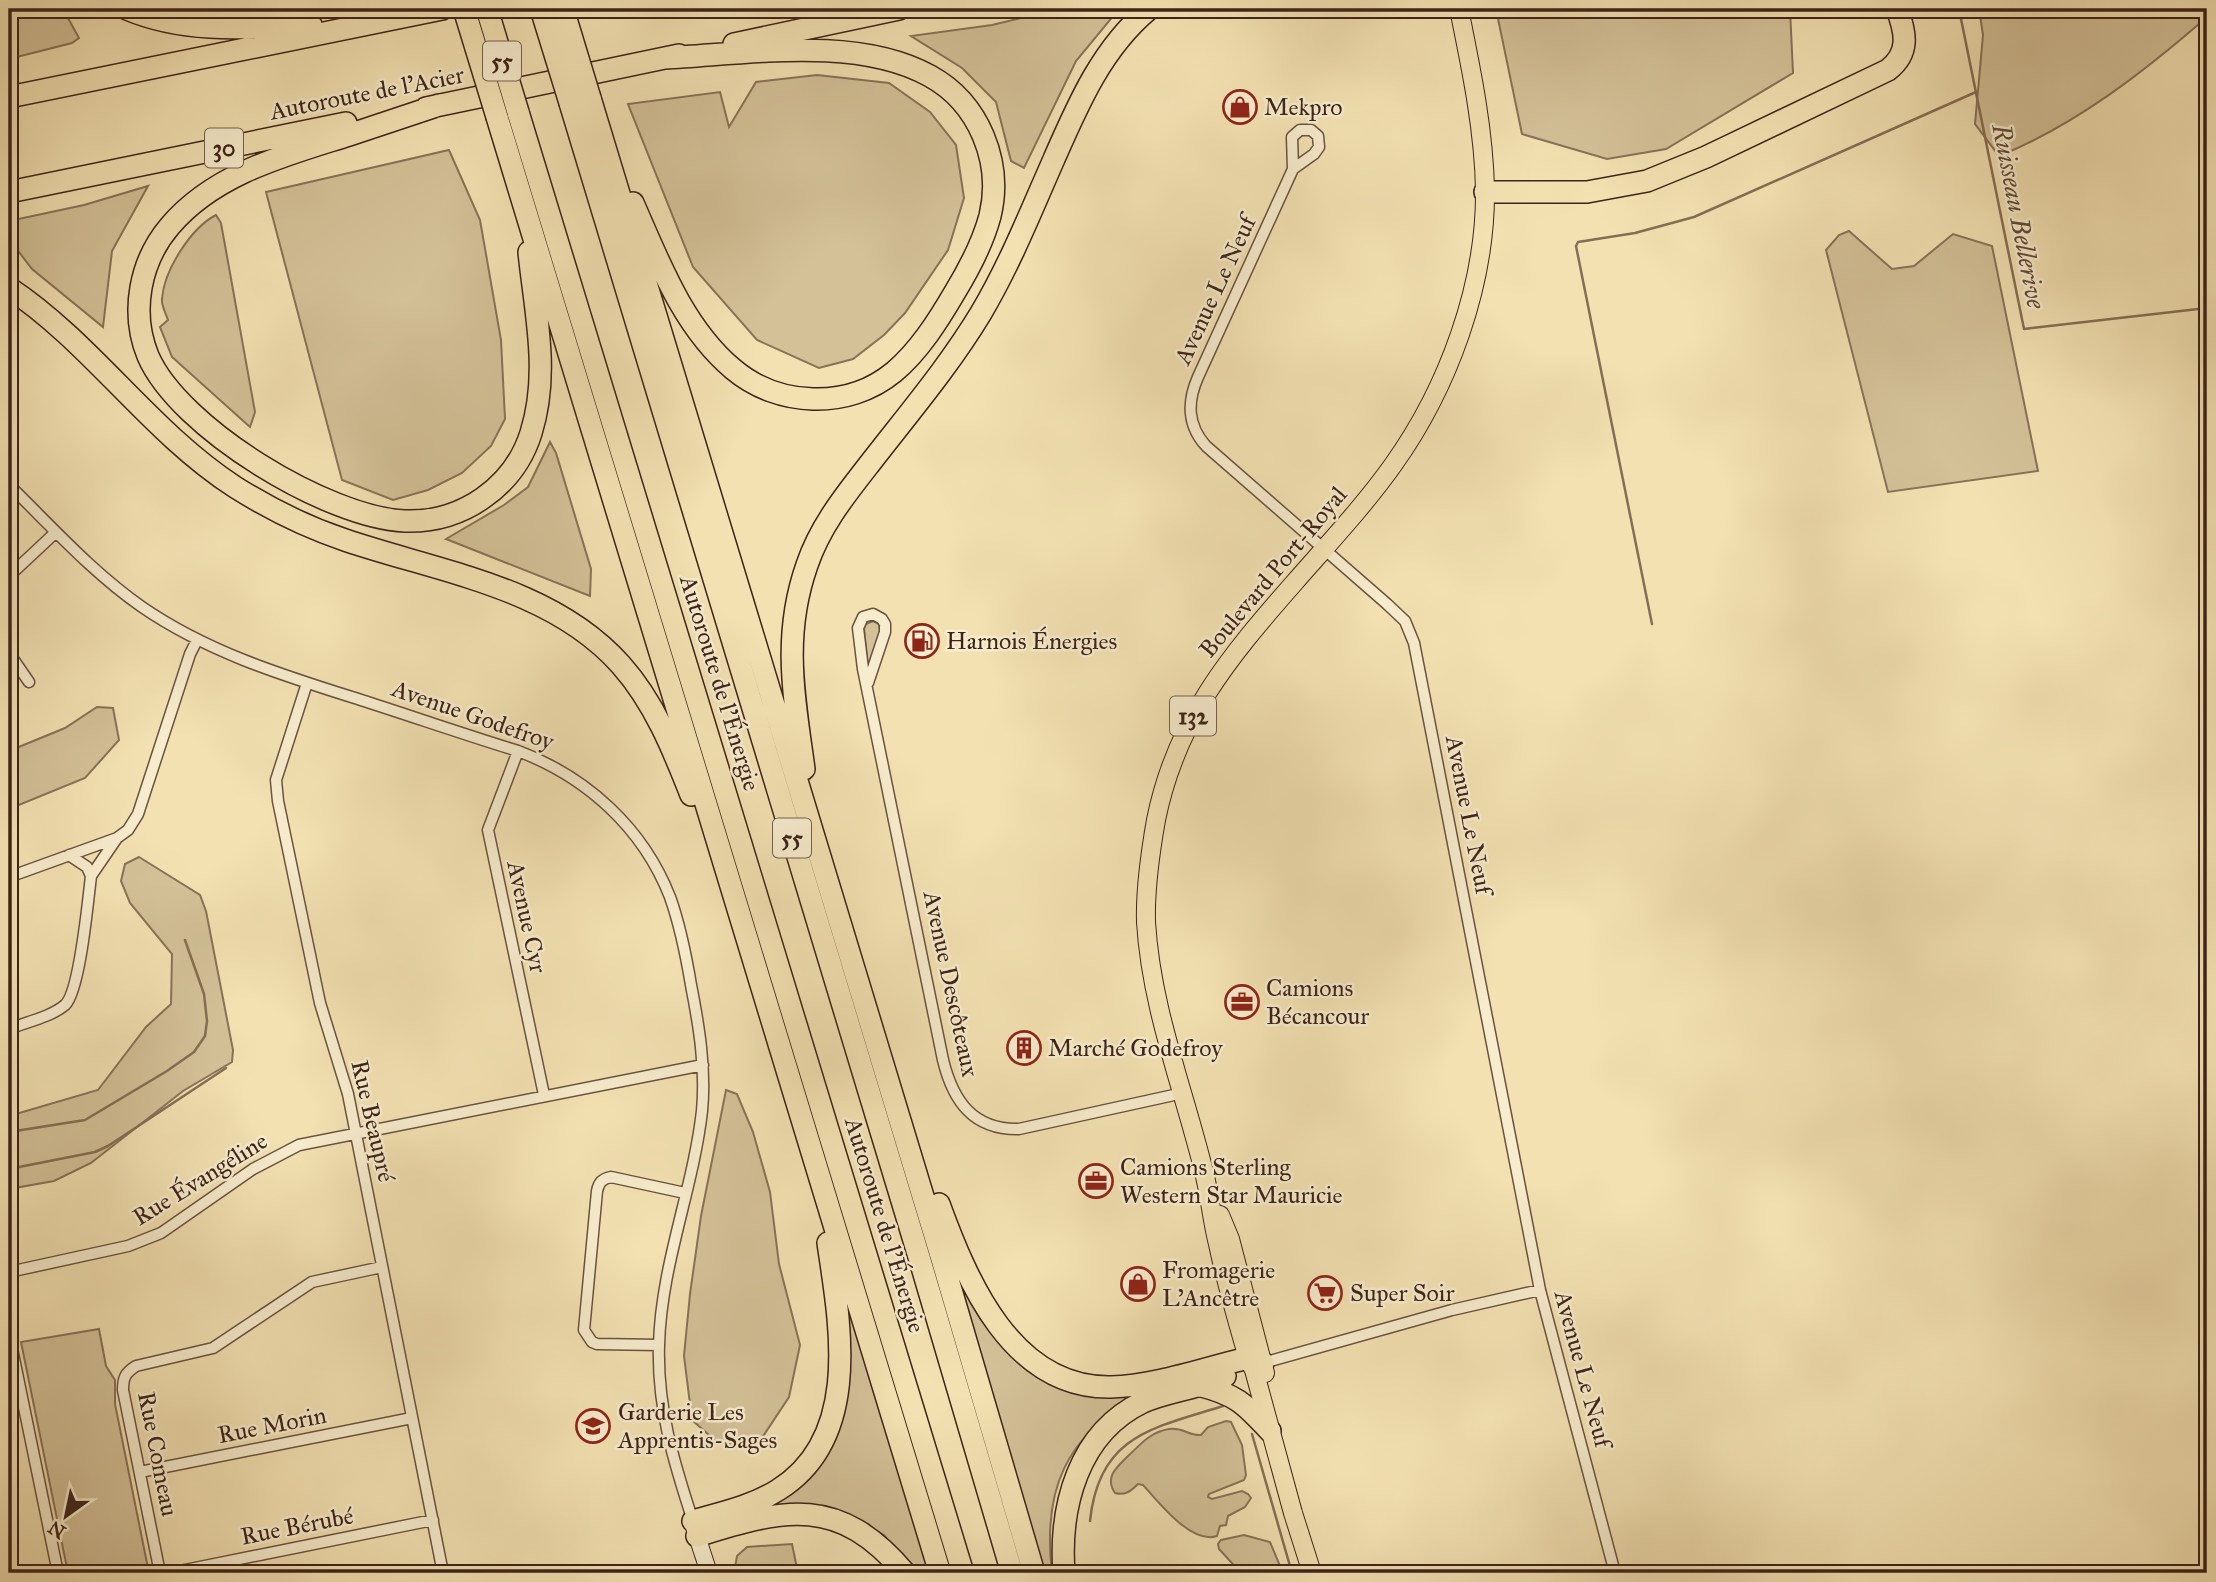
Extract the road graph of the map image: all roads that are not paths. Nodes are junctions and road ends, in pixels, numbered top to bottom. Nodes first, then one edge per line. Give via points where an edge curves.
1 (127, 9) edge
2 (442, 9) edge
3 (464, 9) edge
4 (487, 9) edge
5 (541, 9) edge
6 (563, 9) edge
7 (900, 9) edge
8 (1149, 9) edge
9 (1459, 9) edge
10 (1897, 9) edge
11 (373, 23) junction
12 (665, 58) junction
13 (9, 97) edge
14 (580, 101) junction
15 (439, 105) junction
16 (508, 115) junction
17 (597, 120) junction
18 (1293, 169) dead end
19 (9, 192) edge
20 (1485, 192) junction
21 (526, 208) junction
22 (9, 288) edge
23 (9, 485) edge
24 (55, 533) junction
25 (1324, 549) junction
26 (9, 576) edge
27 (197, 640) junction
28 (9, 653) edge
29 (29, 682) dead end
30 (307, 683) junction
31 (868, 683) junction
32 (518, 751) junction
33 (812, 830) junction
34 (117, 838) junction
35 (69, 855) junction
36 (91, 876) junction
37 (9, 877) edge
38 (745, 933) junction
39 (9, 1029) edge
40 (703, 1065) junction
41 (891, 1093) junction
42 (1183, 1093) junction
43 (544, 1096) junction
44 (356, 1133) junction
45 (818, 1171) junction
46 (685, 1193) junction
47 (382, 1266) junction
48 (9, 1272) edge
49 (1541, 1290) junction
50 (9, 1335) edge
51 (659, 1345) junction
52 (1255, 1364) junction
53 (1198, 1385) junction
54 (412, 1418) junction
55 (1270, 1431) junction
56 (139, 1472) junction
57 (433, 1520) junction
58 (695, 1529) junction
59 (58, 1573) edge
60 (160, 1573) edge
61 (170, 1573) edge
62 (443, 1573) edge
63 (709, 1573) edge
64 (905, 1573) edge
65 (940, 1573) edge
66 (963, 1573) edge
67 (1012, 1573) edge
68 (1034, 1573) edge
69 (1063, 1573) edge
70 (1615, 1573) edge

1 - 11 highway via 160,20 209,27
2 - 11 highway
3 - 16 highway, bridge
4 - 16 highway, Autoroute de l'Énergie / 55, bridge
5 - 14 highway, Autoroute de l'Énergie / 55, bridge
6 - 14 highway, bridge
7 - 12 highway, Autoroute de l'Acier / 30
8 - 33 highway via 1118,40 1089,84 1010,257 972,326 835,510 811,552 794,608 791,663
9 - 20 main road, Boulevard Port-Royal / 132
10 - 20 highway via 1905,45 1888,70 1692,163 1647,181 1597,191
11 - 13 highway
12 - 15 highway, Autoroute de l'Acier / 30
12 - 17 highway via 786,52 861,54 894,60 928,74 965,104 982,132 991,160 990,216 950,300 900,366 867,388 824,399 777,394 739,374 704,339 673,290
14 - 17 highway
14 - 67 highway, Autoroute de l'Énergie / 55
15 - 19 highway, Autoroute de l'Acier / 30
15 - 21 highway via 261,164 212,190 176,219 151,254 139,302 145,348 170,390 242,453 335,502 402,521 436,519 467,508 493,491 513,468 528,442 537,409 541,355
16 - 21 highway
16 - 66 highway, Autoroute de l'Énergie / 55
17 - 33 highway
18 - 25 street, Avenue Le Neuf via 1195,383 1190,415 1195,433 1206,446
20 - 25 main road, Boulevard Port-Royal / 132 via 1469,301 1443,378 1398,458
21 - 38 highway
22 - 38 highway via 57,327 186,451 246,494 330,535 530,600 598,642 633,679 655,714
23 - 24 street, Avenue Godefroy
24 - 26 street
24 - 27 street, Avenue Godefroy via 128,597
25 - 42 main road, Boulevard Port-Royal / 132 via 1212,684 1180,744 1161,797 1148,868 1146,922 1154,981
25 - 49 street, Avenue Le Neuf via 1405,621 1414,643
27 - 30 street, Avenue Godefroy
27 - 34 street via 138,814
28 - 29 street
30 - 32 street, Avenue Godefroy
30 - 44 street, Rue Beaupré via 276,780 277,790 320,1003
31 - 31 street, Avenue Descôteaux via 886,629 884,621 873,614 861,618 858,628
31 - 42 street, Avenue Descôteaux via 943,1060 961,1104 985,1123 1019,1129
32 - 40 street, Avenue Godefroy via 554,766 590,790 619,817 649,856 678,923
32 - 43 street, Avenue Cyr via 488,830
33 - 41 highway
34 - 35 street
34 - 36 street
35 - 36 street via 81,861
35 - 37 street
36 - 39 street via 71,997 57,1010
38 - 45 highway
40 - 43 street, Rue Évangéline
40 - 46 street, Avenue Godefroy via 701,1114
41 - 52 highway via 980,1297 1007,1336 1036,1363 1070,1381 1112,1387
41 - 68 highway
42 - 52 main road, Boulevard Port-Royal / 132 via 1205,1176 1230,1239
43 - 44 street, Rue Évangéline
44 - 47 street, Rue Beaupré
44 - 48 street, Rue Évangéline via 286,1150 161,1233 128,1246
45 - 58 highway via 840,1341 838,1390 828,1428 807,1465 781,1488
45 - 65 highway
46 - 51 street, Avenue Godefroy via 667,1275
46 - 51 street via 611,1177 598,1184 584,1329 597,1344
47 - 54 street, Rue Beaupré
47 - 56 street, Rue Comeau via 312,1282 213,1348 127,1372 123,1390
49 - 52 street
49 - 70 street, Avenue Le Neuf
50 - 59 street
51 - 58 street, Avenue Godefroy via 664,1422
52 - 53 highway
52 - 55 main road, Boulevard Port-Royal / 132
52 - 55 main road, Boulevard Port-Royal / 132 via 1287,1457 1312,1573
53 - 55 highway via 1237,1398
53 - 69 highway via 1132,1408 1092,1444 1077,1472 1068,1505
54 - 56 street, Rue Morin
54 - 57 street, Rue Beaupré
56 - 60 street, Rue Comeau
57 - 61 street, Rue Bérubé
57 - 62 street, Rue Beaupré
58 - 63 street, Avenue Godefroy
58 - 64 highway via 792,1513 818,1515 866,1536

